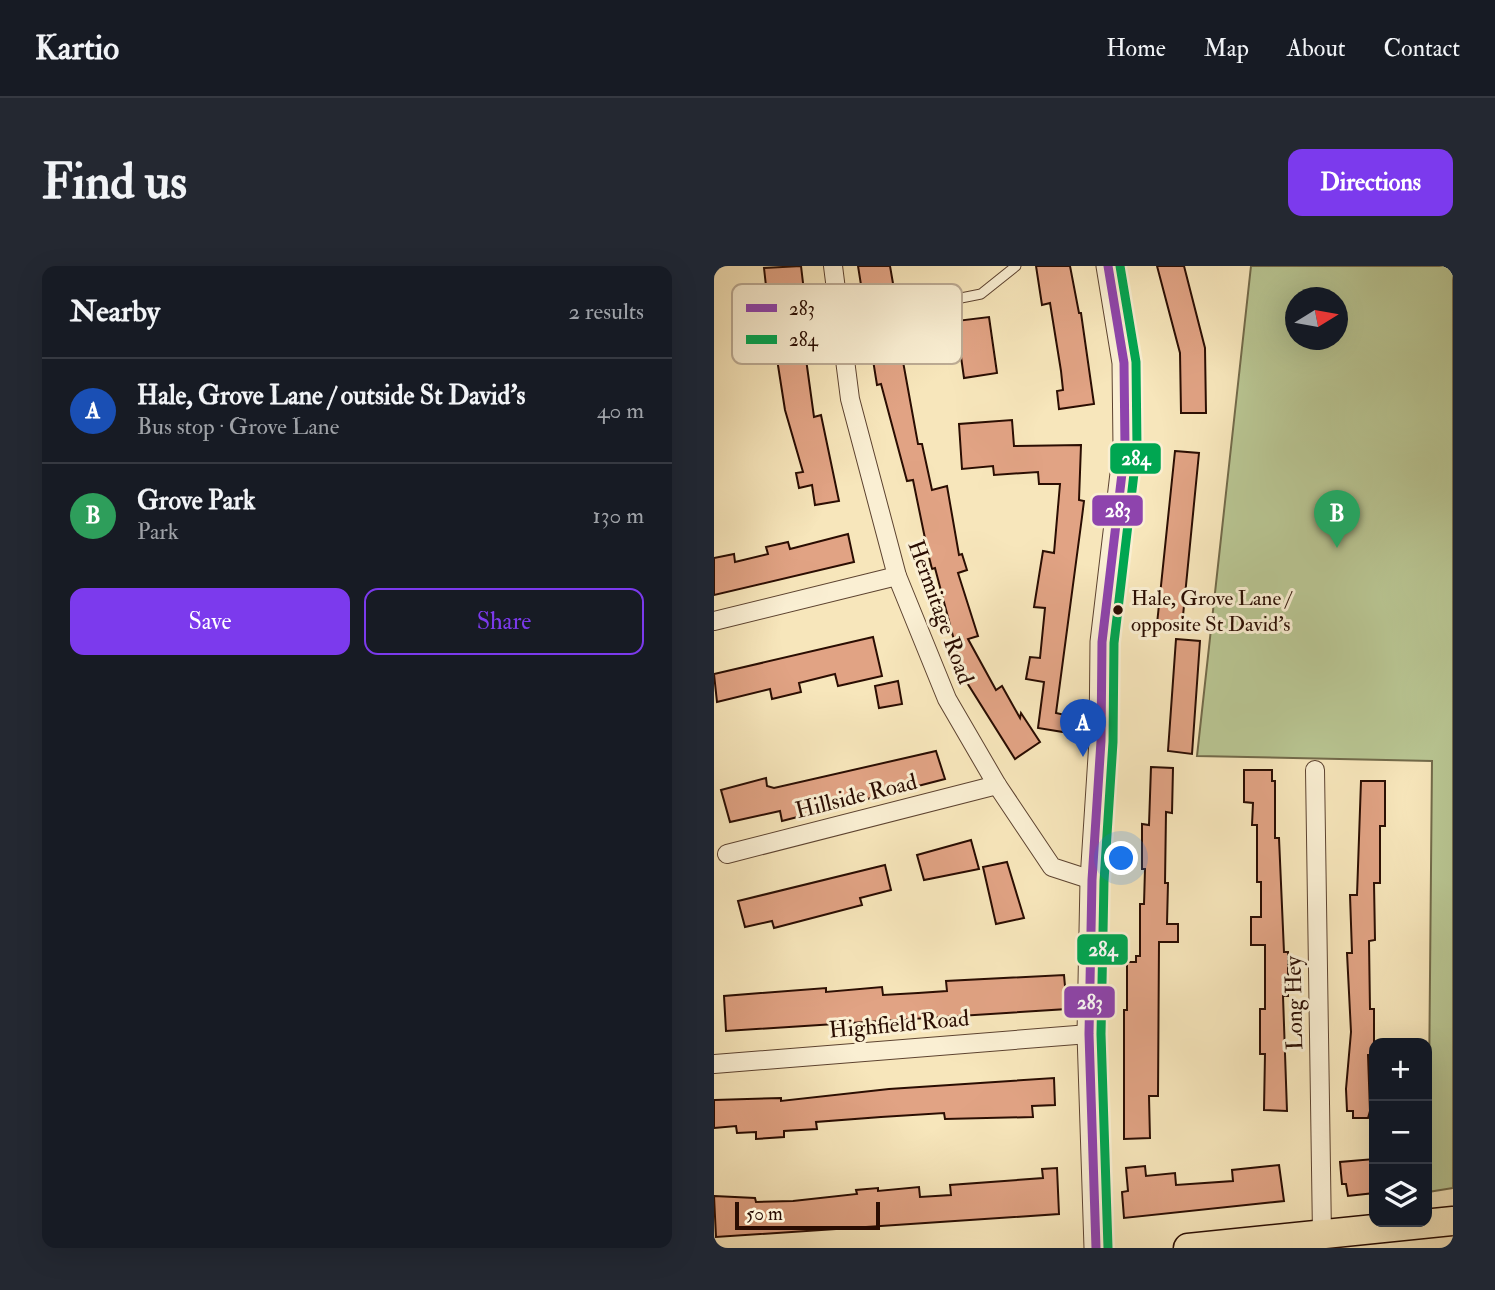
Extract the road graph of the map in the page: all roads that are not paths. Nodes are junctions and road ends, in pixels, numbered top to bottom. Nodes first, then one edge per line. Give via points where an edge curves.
1 (832, 266) edge
2 (1016, 266) edge
3 (1108, 266) edge
4 (834, 284) edge
5 (962, 298) edge
6 (845, 364) edge
7 (897, 576) junction
8 (714, 621) edge
9 (1315, 770) dead end
10 (997, 785) junction
11 (727, 854) dead end
12 (1092, 880) junction
13 (1089, 1034) junction
14 (714, 1064) edge
15 (1453, 1221) edge
16 (1322, 1235) junction
17 (1096, 1248) edge
18 (1188, 1248) edge

1 - 4 street, Hermitage Road
2 - 5 lane via 981,294
3 - 12 street via 1124,363 1125,448 1102,642
6 - 7 street, Hermitage Road via 850,399
7 - 8 street
7 - 10 street, Hermitage Road via 947,699
9 - 16 street, Long Hey
10 - 11 street, Hillside Road
10 - 12 street, Hermitage Road via 1052,867
12 - 13 street
13 - 14 street, Highfield Road
13 - 17 street
15 - 16 main road
16 - 18 main road

